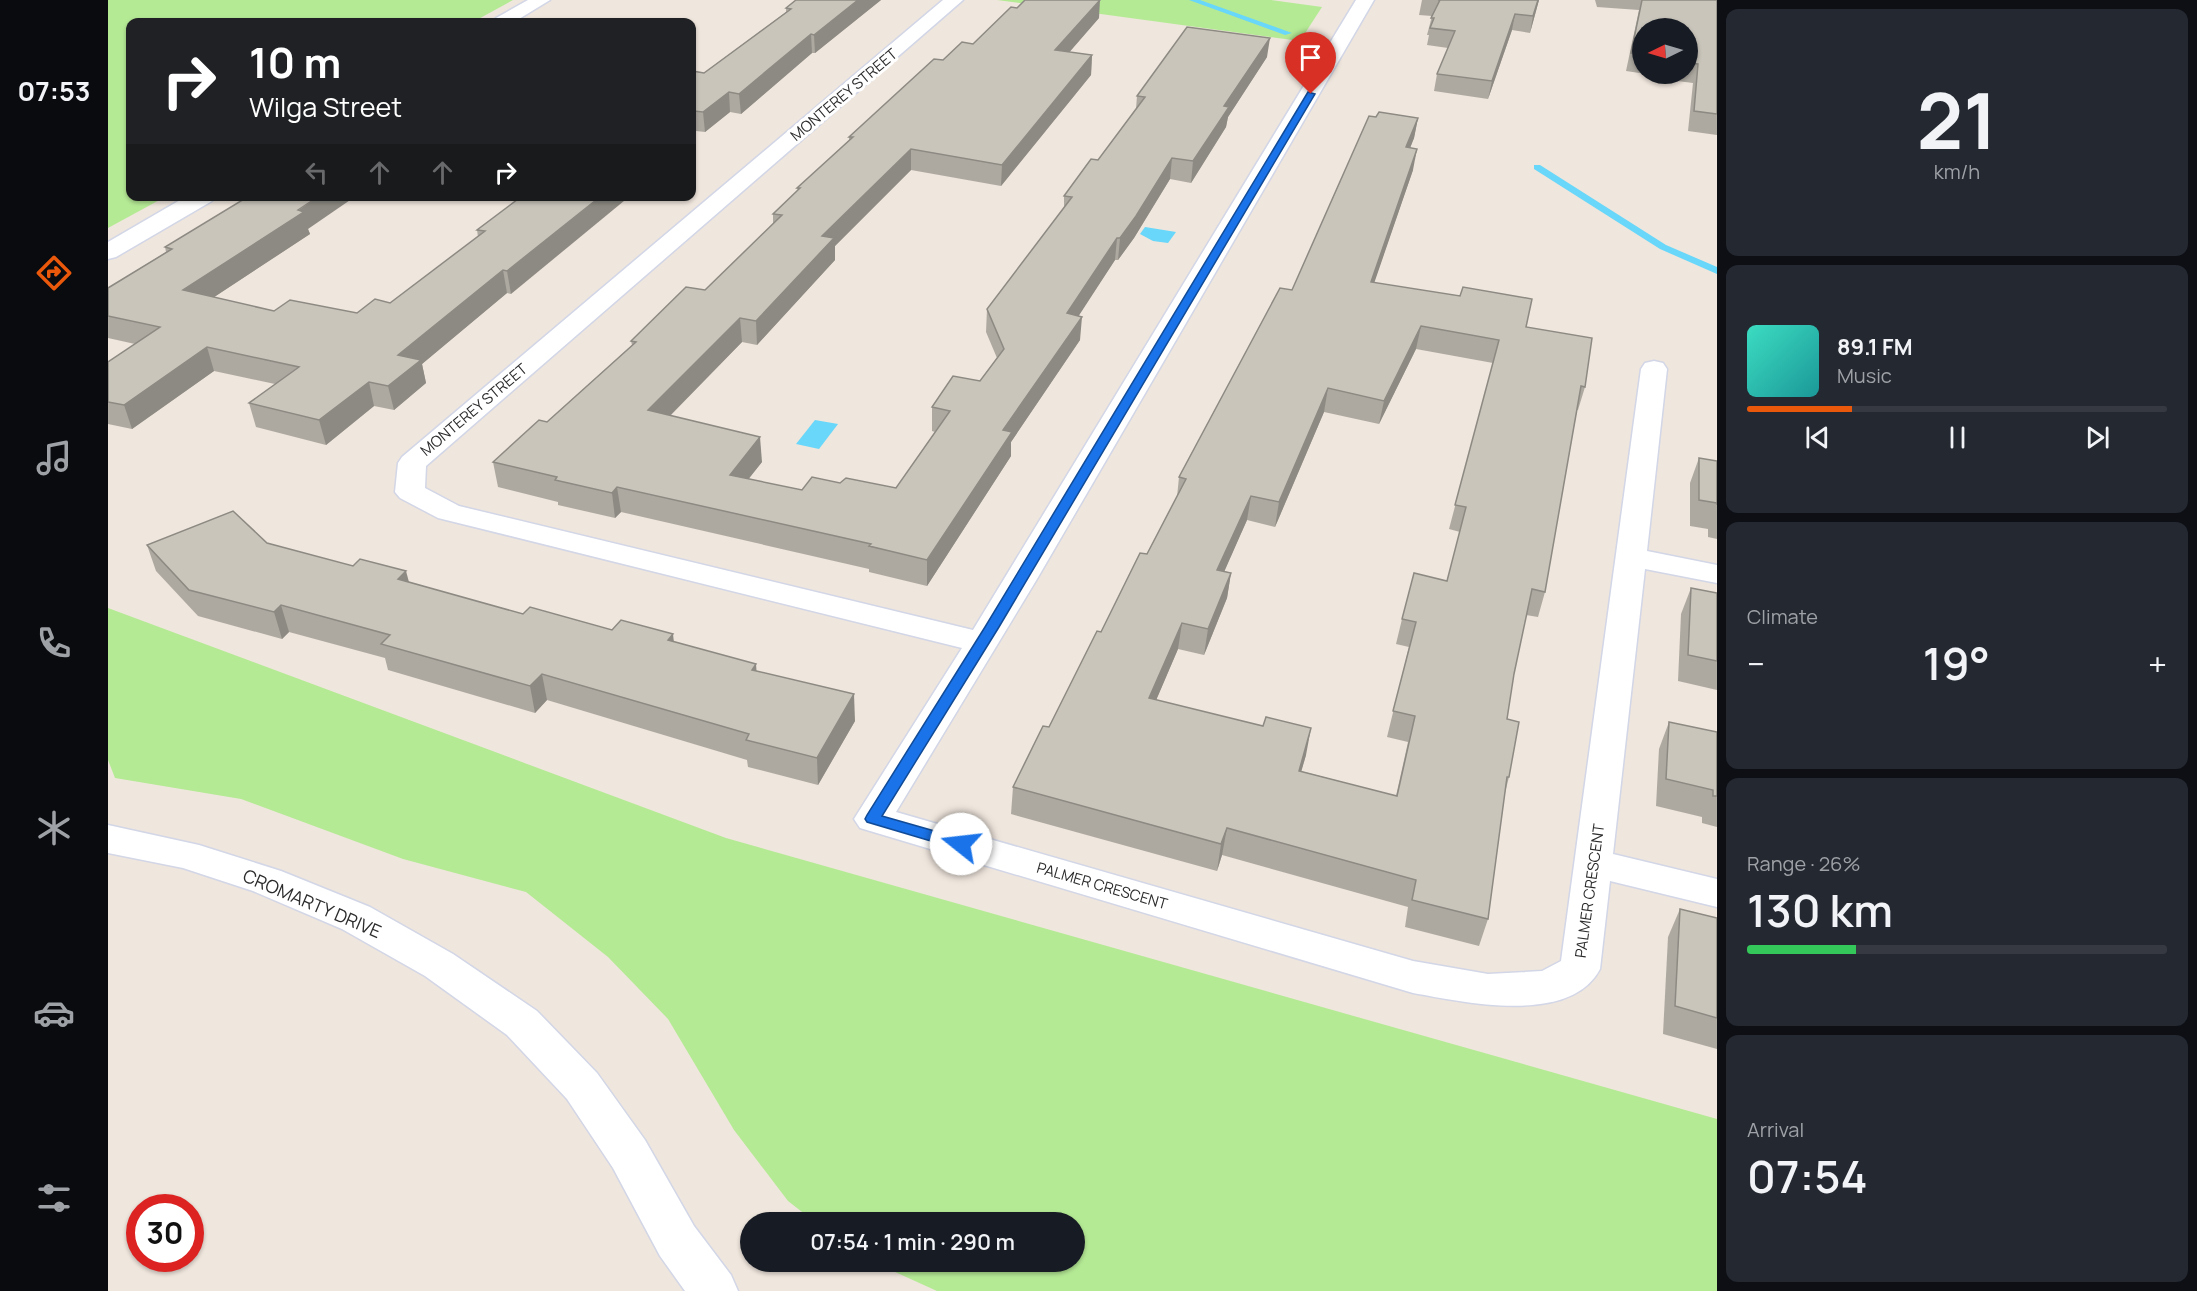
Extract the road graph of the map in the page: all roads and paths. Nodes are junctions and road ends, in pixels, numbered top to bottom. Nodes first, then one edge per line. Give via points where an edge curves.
1 (541, 0) edge
2 (954, 0) edge
3 (1365, 0) edge
4 (509, 18) edge
5 (195, 201) edge
6 (108, 252) edge
7 (1654, 369) dead end
8 (1631, 557) junction
9 (1717, 574) edge
10 (982, 643) junction
11 (108, 839) edge
12 (1594, 863) junction
13 (1717, 893) edge
14 (714, 1291) edge

1 - 4 street
2 - 10 street, MONTEREY STREET via 412,463 410,492 450,512
3 - 10 street
5 - 6 street
7 - 8 street, PALMER CRESCENT
8 - 9 street
8 - 12 street, PALMER CRESCENT
10 - 12 street, PALMER CRESCENT via 873,819 1413,977 1488,990 1549,987 1580,969
11 - 14 street, CROMARTY DRIVE via 186,855 356,918 440,965 522,1023 582,1086 629,1154 677,1241
12 - 13 street

